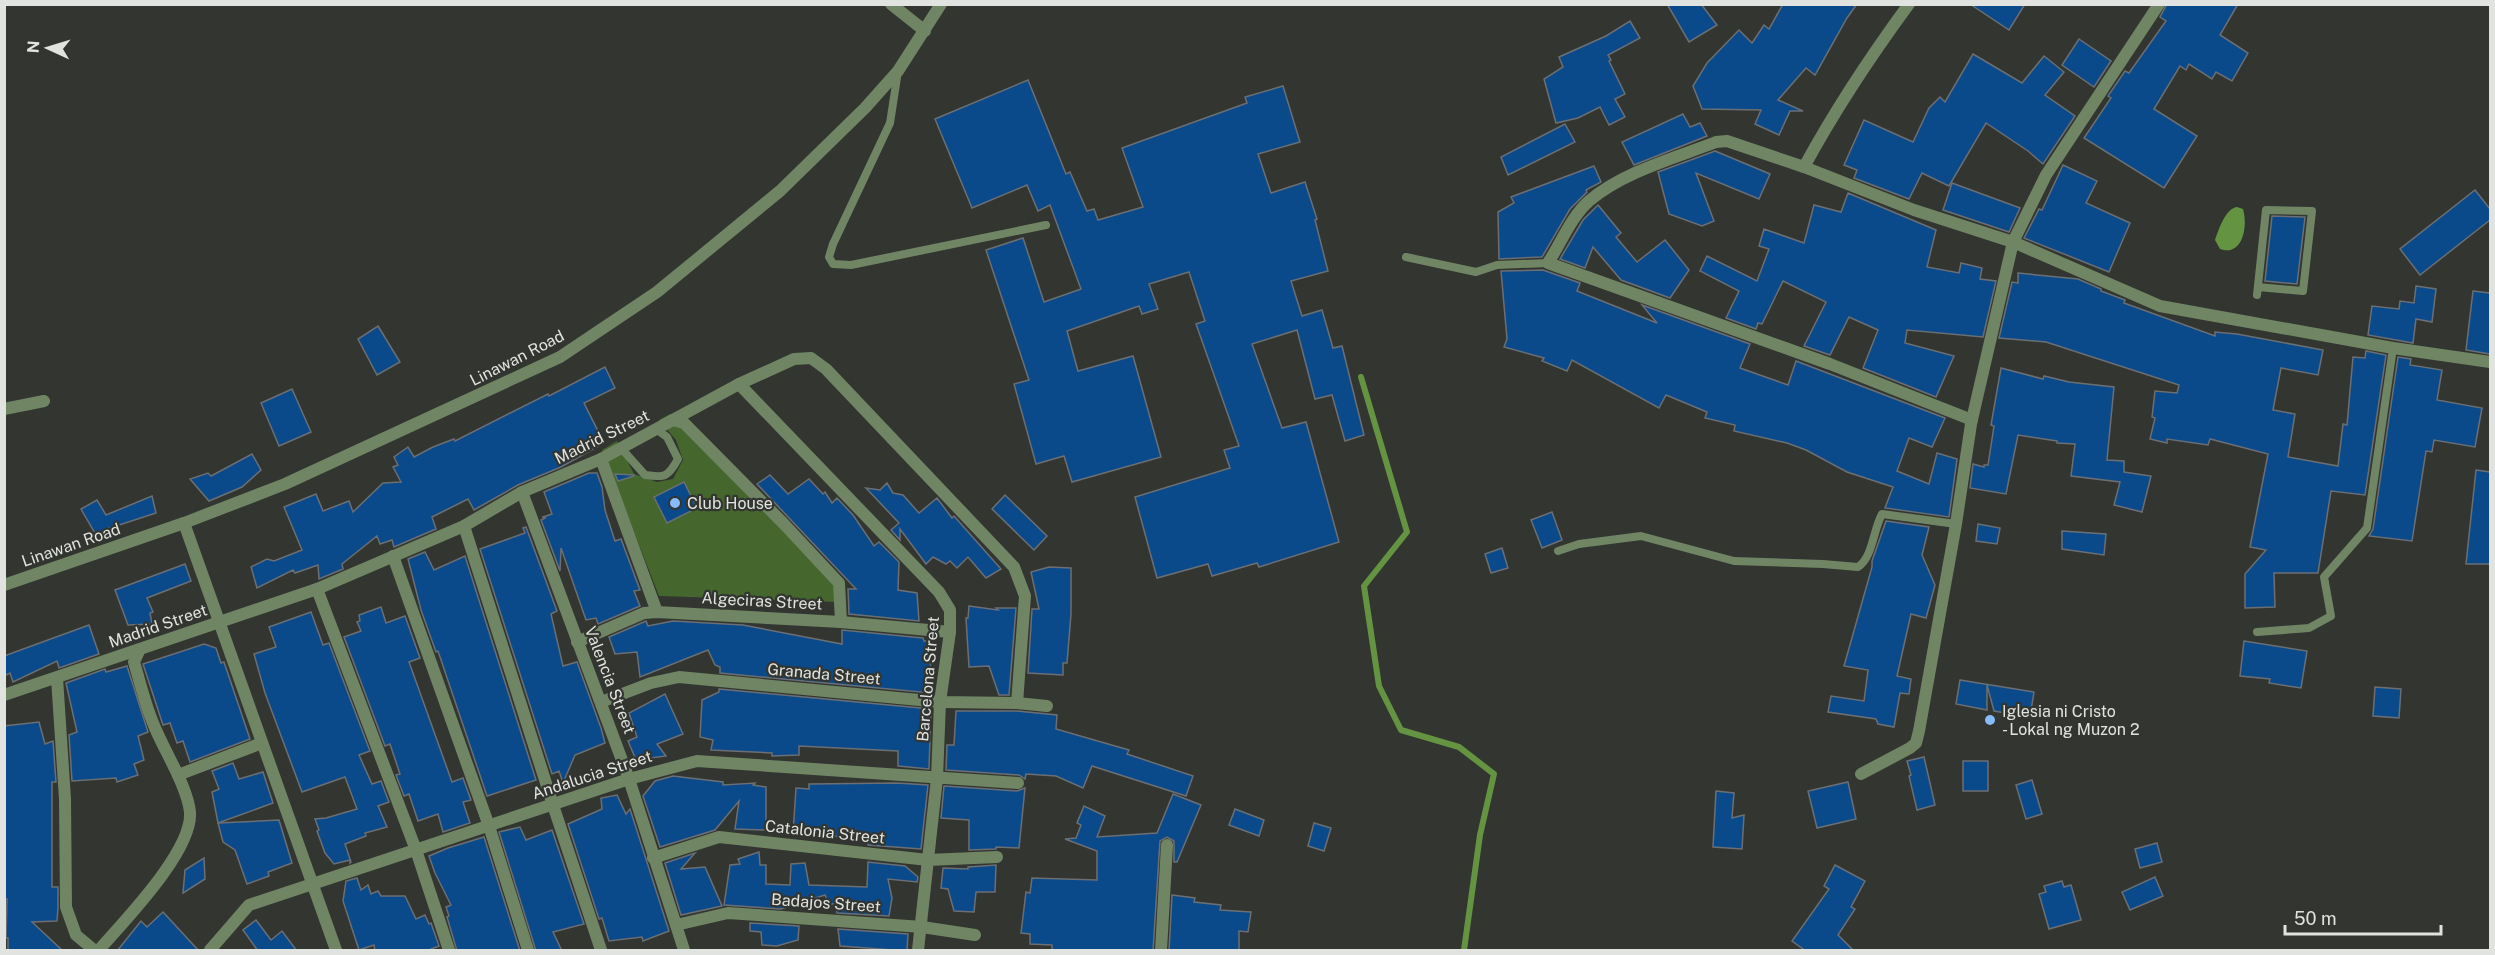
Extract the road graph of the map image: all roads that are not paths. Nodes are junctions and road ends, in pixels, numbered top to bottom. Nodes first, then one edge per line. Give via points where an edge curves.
1 (891, 4) edge
2 (941, 4) edge
3 (1909, 4) edge
4 (2159, 4) edge
5 (925, 31) junction
6 (898, 71) junction
7 (1804, 167) junction
8 (1046, 225) dead end
9 (2013, 242) junction
10 (1406, 257) dead end
11 (1548, 263) junction
12 (2258, 291) joint
13 (2393, 348) junction
14 (2490, 362) edge
15 (739, 384) junction
16 (44, 401) dead end
17 (4, 409) edge
18 (673, 420) junction
19 (1972, 420) junction
20 (656, 429) junction
21 (621, 448) junction
22 (601, 459) junction
23 (522, 492) junction
24 (184, 523) junction
25 (1956, 524) junction
26 (464, 526) junction
27 (1558, 551) dead end
28 (393, 556) junction
29 (4, 585) edge
30 (316, 589) junction
31 (657, 612) junction
32 (220, 622) junction
33 (841, 622) junction
34 (950, 632) junction
35 (2257, 632) dead end
36 (577, 642) junction
37 (140, 649) junction
38 (57, 678) junction
39 (4, 695) edge
40 (601, 702) junction
41 (940, 702) junction
42 (1017, 703) junction
43 (1047, 706) dead end
44 (262, 743) junction
45 (1861, 774) dead end
46 (178, 776) junction
47 (937, 778) junction
48 (629, 779) junction
49 (1018, 783) dead end
50 (552, 805) junction
51 (489, 825) junction
52 (1167, 845) dead end
53 (416, 850) junction
54 (997, 857) dead end
55 (653, 858) junction
56 (928, 860) junction
57 (314, 883) junction
58 (676, 926) junction
59 (922, 927) junction
60 (975, 935) dead end
61 (94, 951) edge
62 (99, 951) edge
63 (210, 951) edge
64 (336, 951) edge
65 (449, 951) edge
66 (528, 951) edge
67 (602, 951) edge
68 (684, 951) edge
69 (918, 951) edge
70 (1161, 951) edge

1 - 5 street
2 - 5 street, Linawan Road
3 - 7 street via 1833,114
4 - 9 street via 2046,175
5 - 6 street, Linawan Road
6 - 8 lane via 890,123 833,244 829,257 833,264 851,265
6 - 24 street, Linawan Road via 780,191 657,291 560,357 285,484
7 - 9 street via 1914,210
7 - 11 street via 1739,143 1716,142 1630,175 1589,201
9 - 13 street via 2160,306
9 - 19 street
10 - 11 lane via 1476,272 1497,265
11 - 19 street via 1830,364
12 - 12 lane via 2266,210 2312,211 2302,291
13 - 14 street
13 - 35 lane via 2367,528 2324,577 2331,616 2309,628
15 - 18 street, Madrid Street
15 - 34 street, Barcelona Street via 939,592 951,610
15 - 42 street, Madrid Street via 794,359 811,358 826,369 1014,567 1025,596
16 - 17 street
18 - 20 street, Madrid Street
18 - 33 street via 684,423 839,583
19 - 25 street
20 - 21 street, Madrid Street
20 - 21 lane via 667,437 678,459 671,472 661,477 645,475
21 - 22 street, Madrid Street
22 - 23 street, Madrid Street
22 - 31 street
23 - 26 street, Madrid Street
23 - 36 street, Valencia Street
24 - 29 street, Linawan Road
24 - 32 street
25 - 27 lane via 1882,514 1866,558 1858,567 1734,561 1641,537 1579,544
25 - 45 street via 1916,743
26 - 28 street, Madrid Street
26 - 50 street
28 - 30 street, Madrid Street
28 - 51 street
30 - 32 street, Madrid Street
30 - 53 street
31 - 33 street, Algeciras Street
31 - 36 street, Algeciras Street via 644,613
32 - 37 street, Madrid Street
32 - 44 street
33 - 34 street, Algeciras Street
34 - 41 street, Barcelona Street
36 - 40 street, Valencia Street
37 - 38 street, Madrid Street
37 - 46 street via 135,662 152,723
38 - 39 street, Madrid Street
38 - 61 street via 65,799 66,907 76,935
40 - 41 street, Granada Street via 651,683 680,678
40 - 48 street, Valencia Street
41 - 42 street, Granada Street
41 - 47 street, Barcelona Street
42 - 43 street, Granada Street
44 - 46 street
44 - 57 street
46 - 62 street via 190,812 183,845
47 - 48 street, Andalucia Street via 697,761
47 - 49 street, Andalucia Street
47 - 56 street, Barcelona Street
48 - 50 street, Andalucia Street
48 - 55 street, Valencia Street
50 - 51 street, Andalucia Street
50 - 67 street
51 - 53 street, Andalucia Street
51 - 66 street
52 - 70 street
53 - 57 street, Andalucia Street
53 - 65 street
54 - 56 street, Catalonia Street
55 - 56 street, Catalonia Street via 719,837
55 - 58 street, Valencia Street
56 - 59 street, Barcelona Street
57 - 63 street, Andalucia Street via 249,905
57 - 64 street
58 - 59 street, Badajos Street via 728,913
58 - 68 street, Valencia Street
59 - 60 street, Badajos Street
59 - 69 street, Barcelona Street

